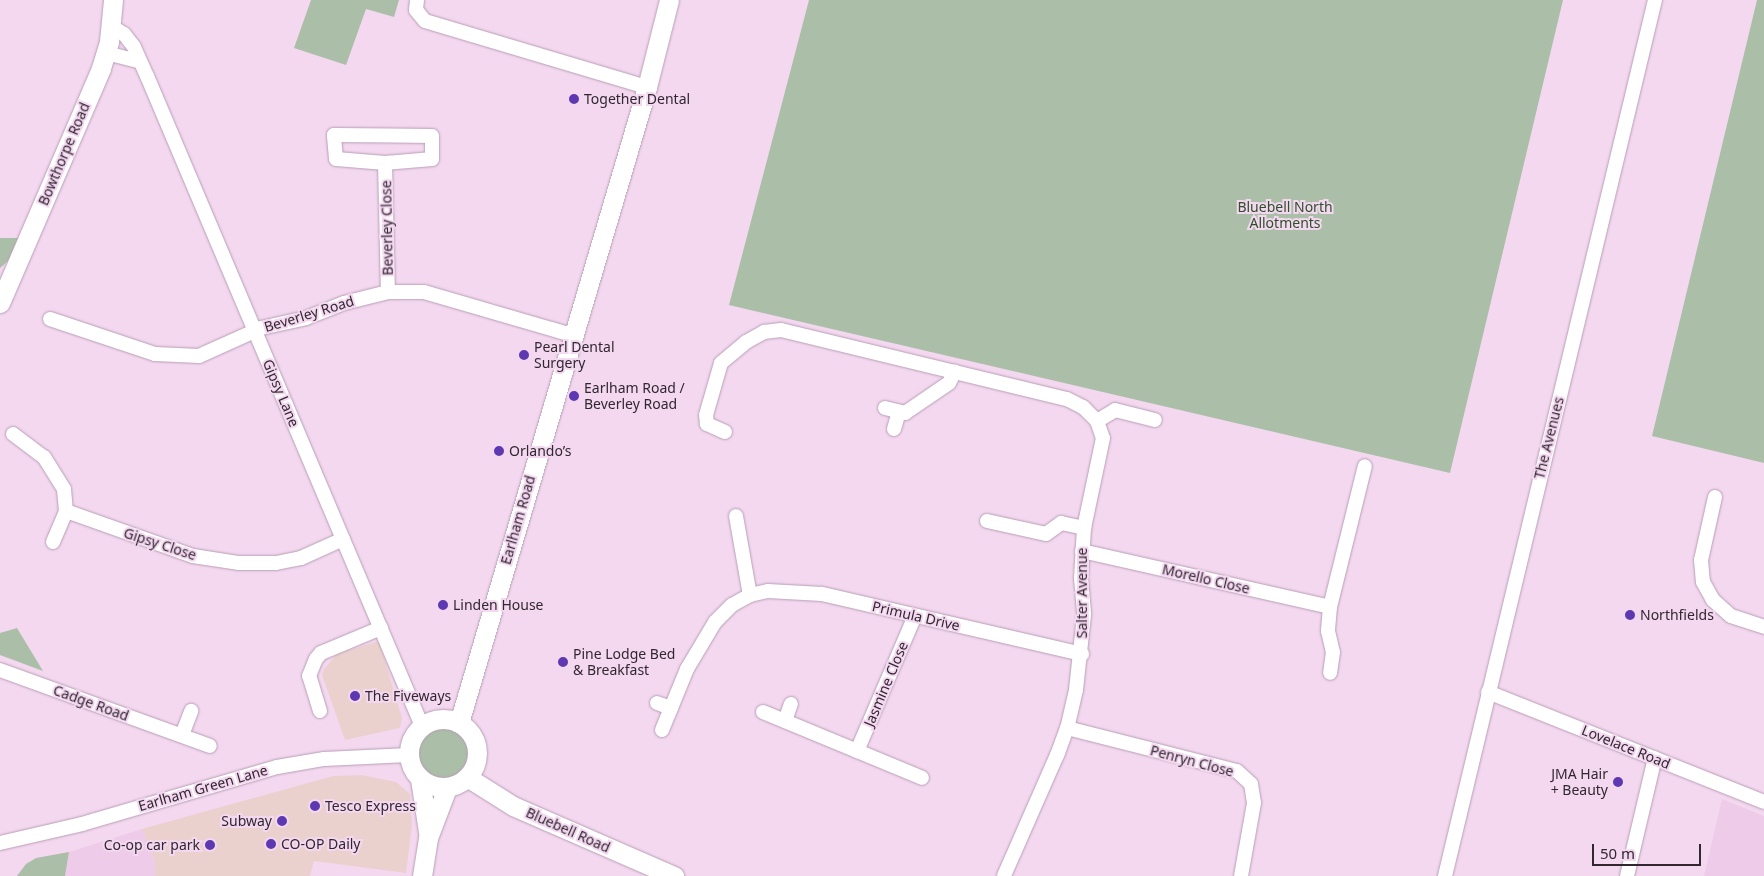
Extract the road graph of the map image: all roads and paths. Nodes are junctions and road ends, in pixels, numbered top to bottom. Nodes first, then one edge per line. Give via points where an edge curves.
1 (113, 0) edge
2 (417, 0) edge
3 (669, 0) edge
4 (1654, 0) edge
5 (111, 26) junction
6 (106, 53) junction
7 (139, 61) junction
8 (647, 87) junction
9 (386, 163) junction
10 (388, 292) junction
11 (1, 296) edge
12 (50, 319) dead end
13 (255, 331) junction
14 (572, 335) junction
15 (956, 371) junction
16 (885, 408) dead end
17 (899, 412) junction
18 (1155, 420) dead end
19 (1097, 421) junction
20 (894, 429) dead end
21 (725, 432) dead end
22 (13, 434) dead end
23 (1365, 466) dead end
24 (1715, 497) dead end
25 (66, 511) junction
26 (736, 516) dead end
27 (986, 520) dead end
28 (1084, 528) junction
29 (343, 539) junction
30 (53, 542) dead end
31 (1082, 551) junction
32 (750, 595) junction
33 (1330, 608) junction
34 (915, 616) junction
35 (381, 628) junction
36 (1764, 628) edge
37 (1082, 654) junction
38 (0, 670) edge
39 (1330, 674) dead end
40 (1488, 692) junction
41 (657, 703) dead end
42 (791, 704) dead end
43 (671, 708) junction
44 (320, 710) dead end
45 (191, 711) dead end
46 (763, 712) dead end
47 (785, 721) junction
48 (459, 723) junction
49 (422, 726) junction
50 (1067, 728) junction
51 (662, 730) dead end
52 (182, 735) junction
53 (210, 746) dead end
54 (858, 751) junction
55 (409, 755) junction
56 (1655, 758) junction
57 (467, 777) junction
58 (922, 778) dead end
59 (420, 779) junction
60 (447, 788) junction
61 (1764, 802) edge
62 (428, 838) junction
63 (0, 843) edge
64 (422, 876) edge
65 (674, 876) edge
66 (1004, 876) edge
67 (1241, 876) edge
68 (1445, 876) edge
69 (1627, 876) edge

1 - 5 main road, Bowthorpe Road
2 - 8 street via 416,10 425,21
3 - 8 main road, Earlham Road
4 - 40 street, The Avenues
5 - 6 main road, Bowthorpe Road
5 - 7 street, Gipsy Lane via 124,34
6 - 7 street
6 - 11 main road, Bowthorpe Road
7 - 13 street, Gipsy Lane
8 - 14 main road, Earlham Road
9 - 9 street, Beverley Close via 336,159 334,135 432,136 432,159
9 - 10 street, Beverley Close
10 - 13 street, Beverley Road
10 - 14 street, Beverley Road via 424,292
12 - 13 street, Beverley Road via 155,354 199,356
13 - 29 street, Gipsy Lane
14 - 48 main road, Earlham Road
15 - 17 street via 949,383 905,413
15 - 19 street via 1067,399 1083,406
15 - 21 street via 798,332 764,332 732,352 715,377 707,424
16 - 17 street
17 - 20 street
18 - 19 street via 1115,410
19 - 28 street, Salter Avenue via 1102,438 1101,452
22 - 25 street via 37,450 48,463 64,489
23 - 33 street
24 - 36 street via 1701,560 1703,582 1713,600 1731,616
25 - 29 street, Gipsy Close via 193,556 239,563 301,558
25 - 30 street
26 - 32 street
27 - 28 street via 1046,534 1062,523
28 - 31 street, Salter Avenue
29 - 35 street, Gipsy Lane
31 - 33 street, Morello Close
31 - 37 street, Salter Avenue
32 - 34 street, Primula Drive via 793,590
32 - 43 street, Primula Drive via 732,605 710,629 687,669
33 - 39 street via 1328,632 1333,652
34 - 37 street, Primula Drive
34 - 54 street, Jasmine Close
35 - 44 street via 321,653 316,659 309,676
35 - 49 street, Gipsy Lane
37 - 50 street, Salter Avenue
38 - 52 street, Cadge Road
40 - 56 street, Lovelace Road
40 - 68 street, The Avenues
41 - 43 street
42 - 47 street
43 - 51 street, Primula Drive
45 - 52 street
46 - 47 street
47 - 54 street
48 - 49 main road via 434,720
48 - 57 main road via 472,736 477,750 475,765
49 - 55 main road via 414,734
50 - 66 street, Salter Avenue
50 - 67 street, Penryn Close via 1237,771 1251,784 1254,803
52 - 53 street, Cadge Road
54 - 58 street
55 - 59 main road via 412,769
55 - 63 street, Earlham Green Lane via 324,759 277,767 82,824
56 - 61 street, Lovelace Road
56 - 69 street
57 - 60 main road
57 - 65 main road, Bluebell Road via 513,806
59 - 60 main road
59 - 62 main road
60 - 62 main road
62 - 64 main road

